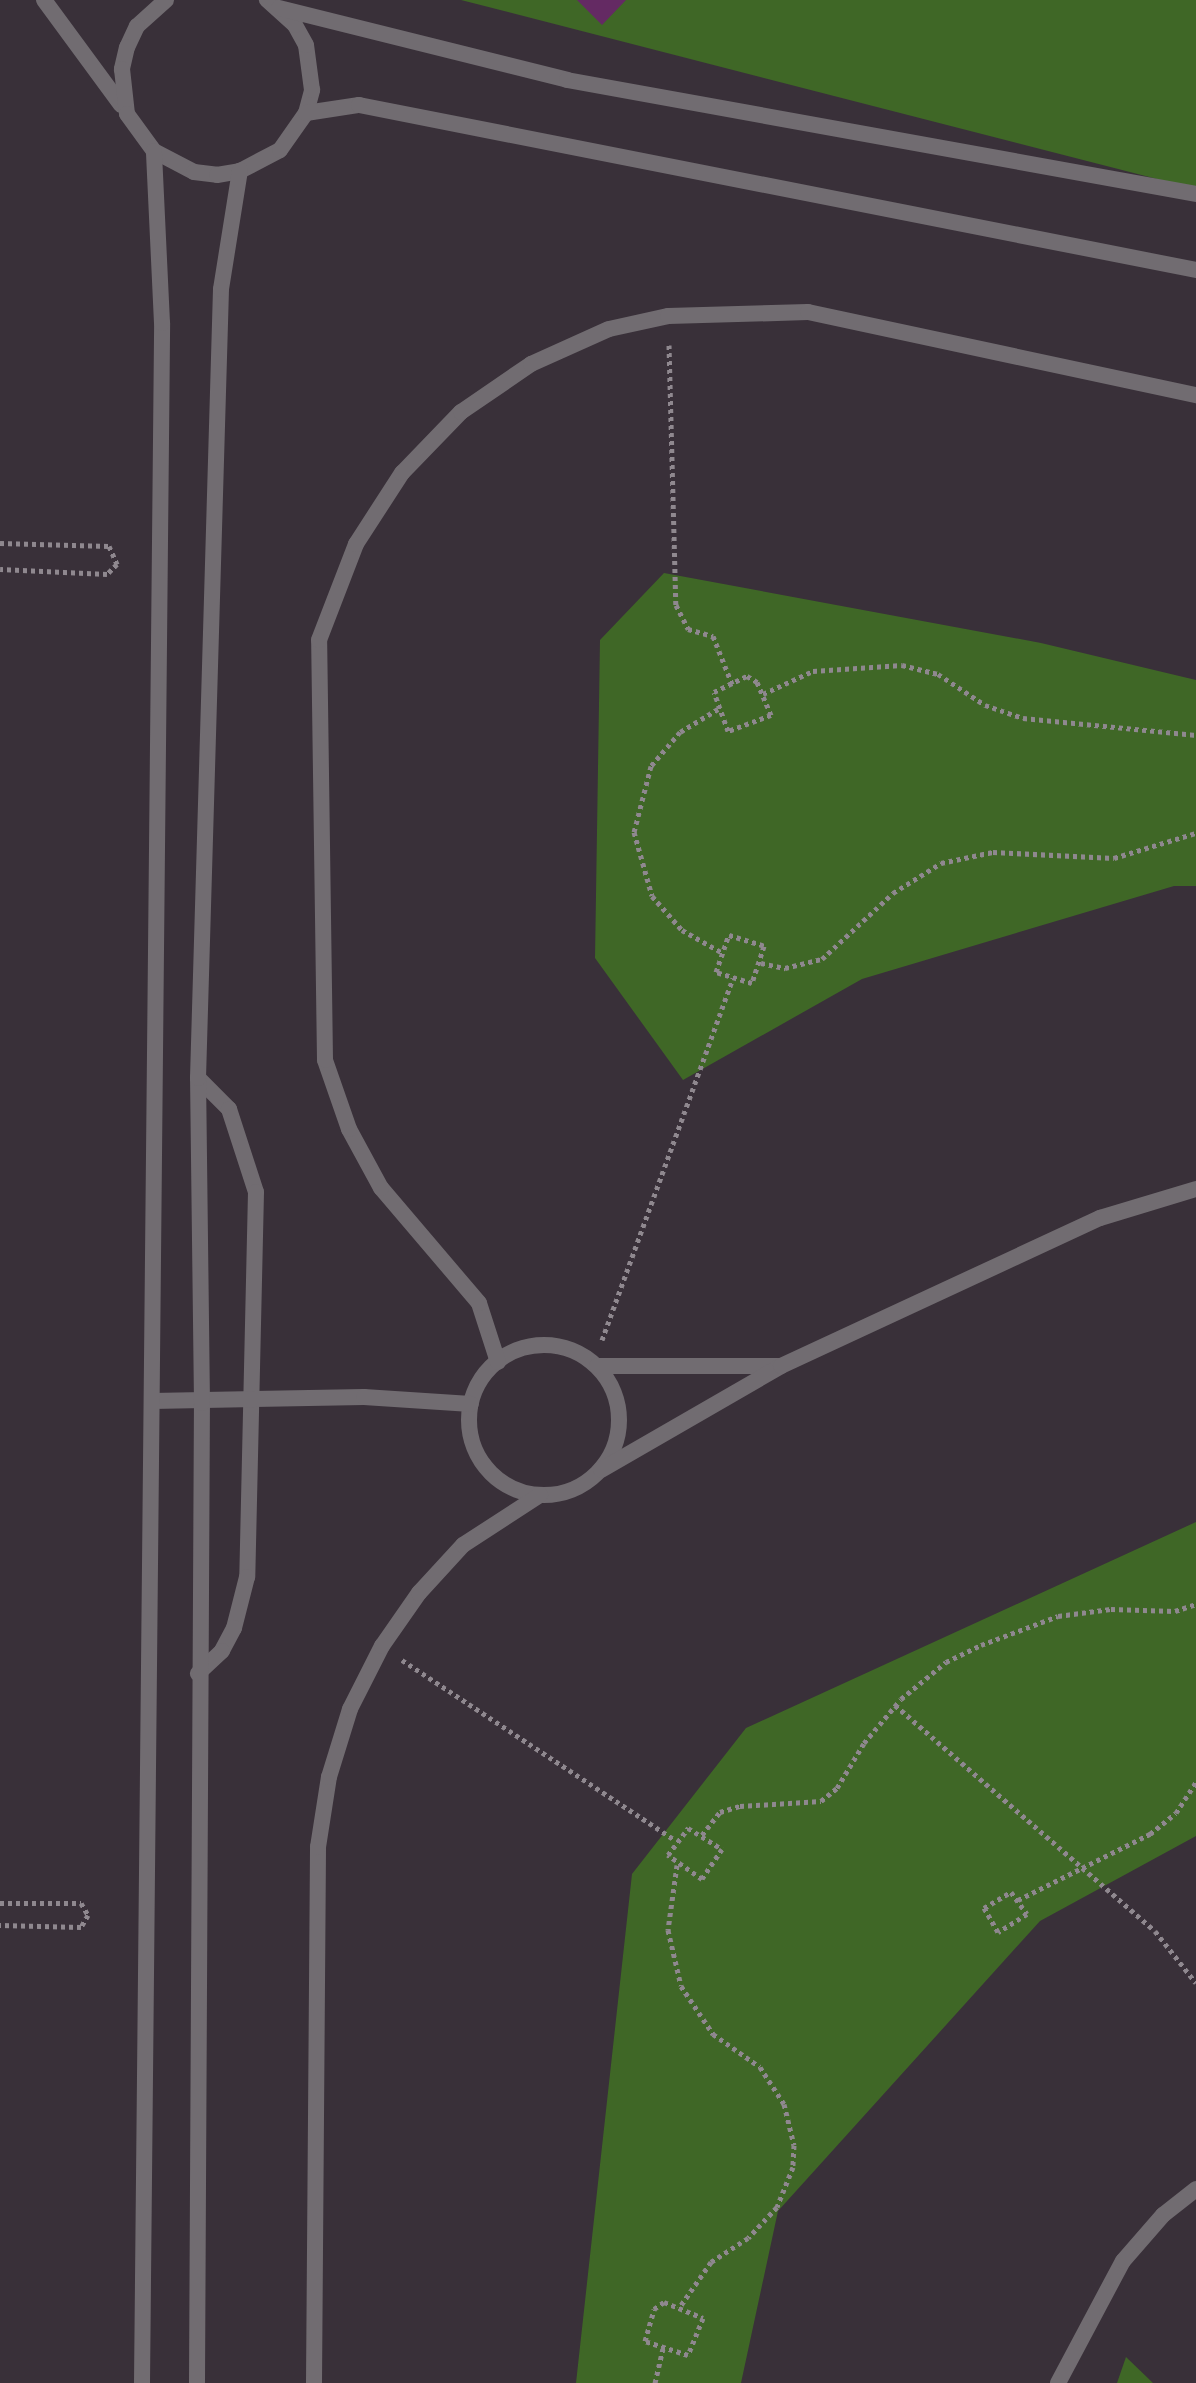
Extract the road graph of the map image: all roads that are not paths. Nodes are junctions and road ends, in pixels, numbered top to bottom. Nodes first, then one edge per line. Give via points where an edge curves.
1 (44, 0) edge
2 (166, 0) edge
3 (273, 4) edge
4 (306, 113) junction
5 (127, 114) junction
6 (154, 151) junction
7 (240, 171) junction
8 (1196, 194) edge
9 (1196, 270) edge
10 (1196, 395) edge
11 (198, 1078) junction
12 (1196, 1189) edge
13 (498, 1362) junction
14 (597, 1366) junction
15 (781, 1366) junction
16 (253, 1398) junction
17 (152, 1401) junction
18 (202, 1403) junction
19 (471, 1404) junction
20 (601, 1470) junction
21 (540, 1495) junction
22 (198, 1673) junction
23 (1196, 2189) edge
24 (142, 2383) edge
25 (197, 2383) edge
26 (314, 2383) edge
27 (1058, 2383) edge

1 - 5 street
2 - 5 street via 137,26 127,47 122,69
3 - 4 street via 306,45 312,90
3 - 8 street via 567,80
4 - 7 street via 280,150
4 - 9 street via 359,105
5 - 6 street
6 - 7 street via 194,172
6 - 17 street via 162,323
7 - 11 street via 221,289
10 - 13 street via 808,312 668,316 609,329 531,364 461,412 402,473 356,544 319,640 325,1060 349,1129 381,1188 479,1303
11 - 16 street via 229,1109 256,1192
11 - 18 street
12 - 15 street via 1100,1218
13 - 14 street via 539,1346 582,1355
13 - 19 street via 486,1373
14 - 15 street
14 - 20 street via 618,1406 613,1450
15 - 20 street
16 - 18 street
16 - 19 street
16 - 22 street via 242,1602 222,1651
17 - 18 street
17 - 24 street
18 - 22 street
19 - 21 street via 479,1458 505,1484
20 - 21 street via 583,1485
21 - 26 street via 463,1545 419,1593 382,1646 350,1709 329,1777 318,1847
22 - 25 street
23 - 27 street via 1163,2215 1123,2261

